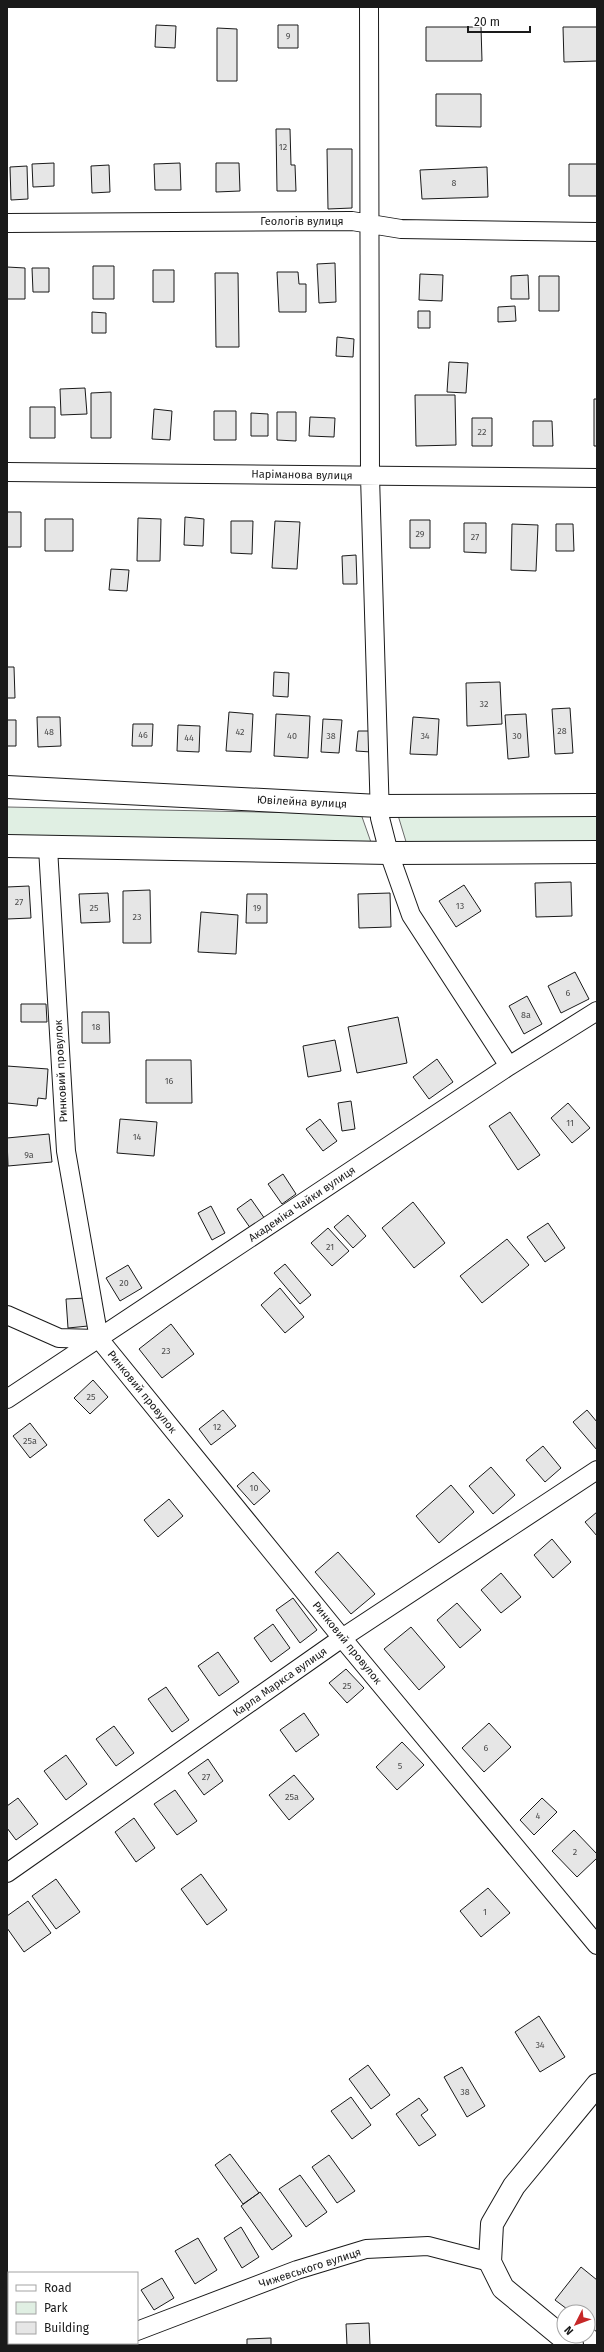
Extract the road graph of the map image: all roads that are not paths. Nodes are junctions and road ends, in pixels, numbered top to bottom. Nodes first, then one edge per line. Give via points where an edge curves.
1 (369, 7) edge
2 (7, 223) edge
3 (368, 223) junction
4 (597, 232) edge
5 (7, 472) edge
6 (370, 476) junction
7 (597, 478) edge
8 (7, 787) edge
9 (597, 805) edge
10 (379, 806) junction
11 (7, 846) edge
12 (48, 848) junction
13 (597, 852) edge
14 (388, 853) junction
15 (597, 1011) edge
16 (509, 1066) junction
17 (7, 1314) edge
18 (99, 1339) junction
19 (7, 1399) edge
20 (597, 1470) edge
21 (342, 1638) junction
22 (7, 1873) edge
23 (597, 1945) edge
24 (597, 2085) edge
25 (490, 2262) junction
26 (138, 2331) edge
27 (572, 2345) edge

1 - 3 street
2 - 3 street, Геологів вулиця
3 - 4 street, Геологів вулиця via 401,229
3 - 6 street
5 - 6 street, Наріманова вулиця
6 - 7 street, Наріманова вулиця
6 - 10 street
8 - 10 street, Ювілейна вулиця
9 - 10 street, Ювілейна вулиця
10 - 14 street
11 - 12 street
12 - 14 street
12 - 18 street, Ринковий провулок via 66,1151
13 - 14 street
14 - 16 street via 411,915
15 - 16 street, Академіка Чайки вулиця
16 - 18 street, Академіка Чайки вулиця
17 - 18 street, Ринковий провулок via 59,1338
18 - 19 street, Академіка Чайки вулиця
18 - 21 street, Ринковий провулок
20 - 21 street, Карла Маркса вулиця
21 - 22 street, Карла Маркса вулиця
21 - 23 street, Ринковий провулок
24 - 25 street via 514,2186 492,2224
25 - 26 street, Чижевського вулиця via 428,2246 366,2249 297,2270
25 - 27 street via 503,2288

